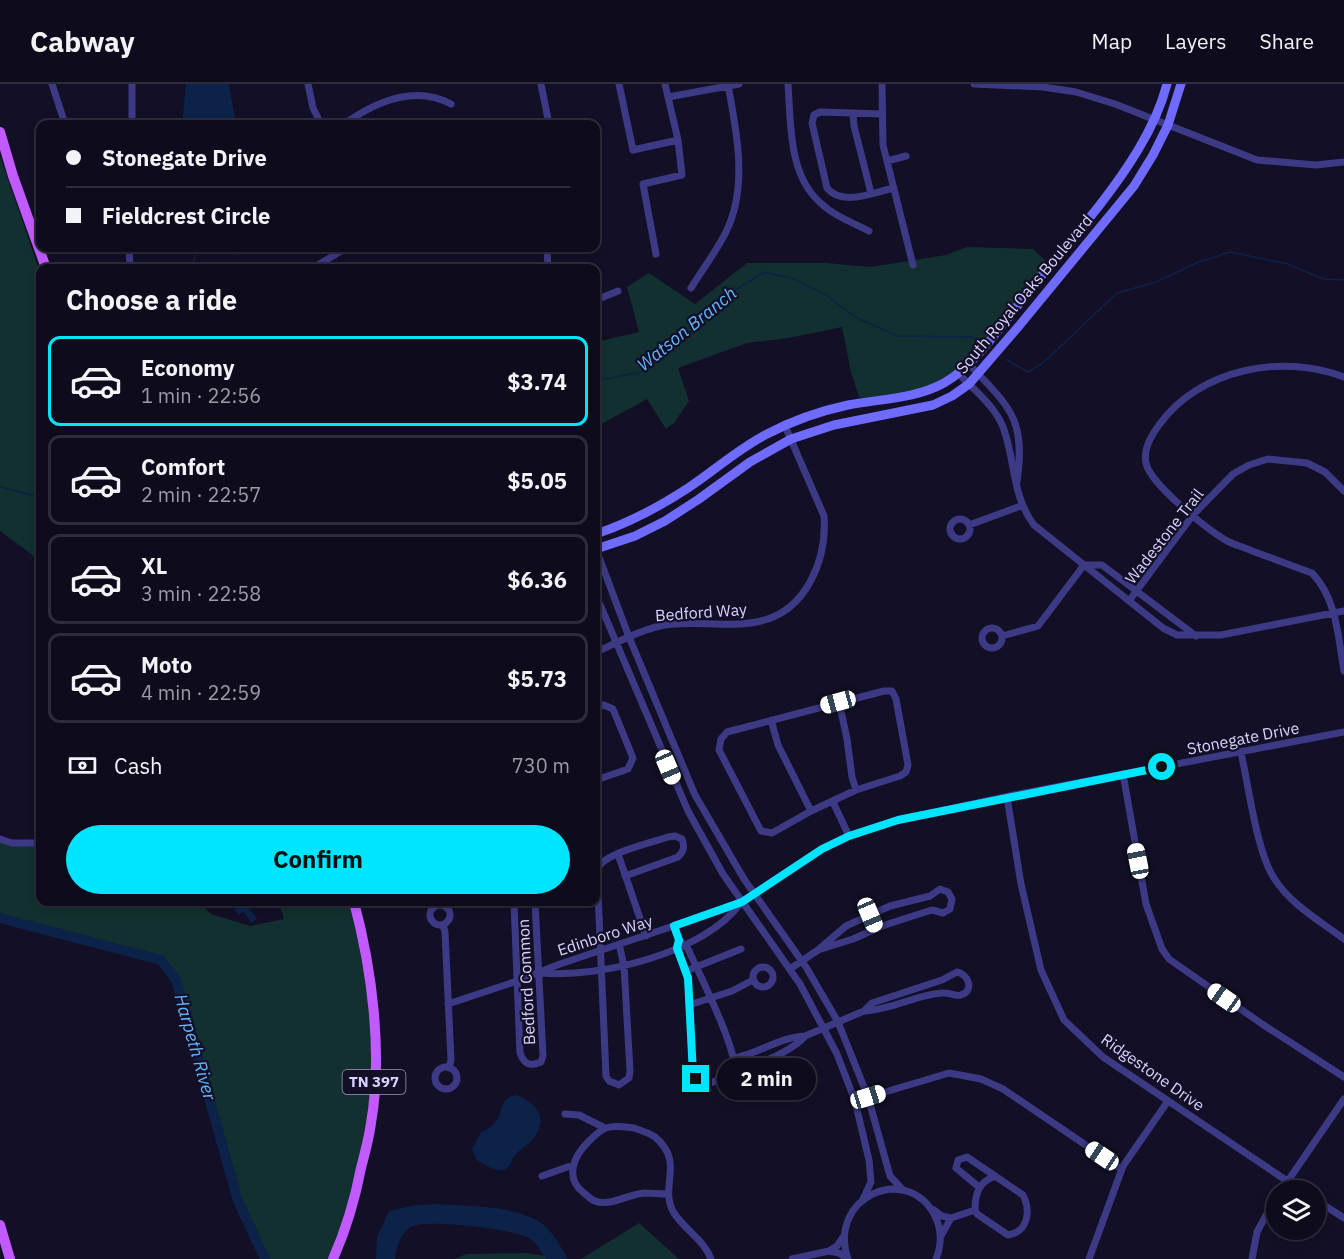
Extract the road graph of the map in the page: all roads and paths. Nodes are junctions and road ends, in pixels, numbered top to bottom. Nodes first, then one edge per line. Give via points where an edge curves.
1 (52, 84) edge
2 (132, 84) edge
3 (308, 84) edge
4 (541, 84) edge
5 (619, 84) edge
6 (665, 84) edge
7 (739, 84) edge
8 (788, 84) edge
9 (882, 84) edge
10 (974, 84) edge
11 (1167, 84) edge
12 (1181, 84) edge
13 (728, 85) edge
14 (668, 97) junction
15 (451, 104) dead end
16 (853, 114) junction
17 (882, 114) junction
18 (63, 120) edge
19 (132, 120) edge
20 (319, 120) edge
21 (350, 120) edge
22 (548, 120) edge
23 (1154, 120) junction
24 (1168, 125) junction
25 (0, 132) edge
26 (678, 140) junction
27 (906, 156) dead end
28 (887, 161) junction
29 (1344, 162) edge
30 (894, 188) junction
31 (871, 193) junction
32 (869, 231) dead end
33 (36, 240) edge
34 (339, 252) edge
35 (656, 254) dead end
36 (320, 264) edge
37 (913, 265) dead end
38 (691, 288) dead end
39 (618, 291) dead end
40 (600, 298) edge
41 (969, 364) junction
42 (958, 374) junction
43 (979, 375) junction
44 (1344, 377) edge
45 (969, 384) junction
46 (785, 426) junction
47 (791, 440) junction
48 (1016, 487) junction
49 (1344, 491) edge
50 (1021, 506) junction
51 (1193, 515) junction
52 (969, 525) dead end
53 (600, 533) edge
54 (600, 548) edge
55 (600, 560) edge
56 (1084, 565) junction
57 (1136, 592) junction
58 (1129, 601) junction
59 (600, 605) edge
60 (1344, 611) edge
61 (1333, 613) junction
62 (1002, 636) dead end
63 (1197, 636) junction
64 (629, 637) junction
65 (616, 643) junction
66 (600, 650) edge
67 (1344, 671) edge
68 (838, 702) junction
69 (600, 706) edge
70 (771, 720) junction
71 (1344, 732) edge
72 (1241, 752) junction
73 (1123, 774) junction
74 (600, 779) edge
75 (856, 790) junction
76 (1007, 797) junction
77 (833, 802) junction
78 (811, 811) junction
79 (849, 836) junction
80 (0, 839) edge
81 (36, 843) edge
82 (618, 854) junction
83 (600, 863) edge
84 (626, 876) junction
85 (754, 893) junction
86 (924, 897) junction
87 (742, 902) junction
88 (355, 906) edge
89 (514, 906) edge
90 (535, 906) edge
91 (599, 906) edge
92 (929, 911) junction
93 (870, 915) junction
94 (442, 925) dead end
95 (674, 926) junction
96 (876, 929) junction
97 (646, 936) junction
98 (1344, 939) edge
99 (619, 944) junction
100 (680, 944) junction
101 (741, 949) dead end
102 (601, 950) junction
103 (818, 950) junction
104 (801, 961) junction
105 (624, 966) junction
106 (696, 968) junction
107 (790, 969) junction
108 (600, 971) junction
109 (686, 971) junction
110 (539, 973) junction
111 (753, 980) dead end
112 (942, 980) junction
113 (517, 981) junction
114 (945, 993) junction
115 (710, 999) junction
116 (448, 1004) junction
117 (689, 1005) junction
118 (864, 1011) junction
119 (838, 1022) junction
120 (824, 1027) junction
121 (806, 1036) junction
122 (735, 1058) junction
123 (449, 1068) dead end
124 (735, 1073) junction
125 (1344, 1077) edge
126 (868, 1097) junction
127 (1344, 1099) edge
128 (855, 1101) junction
129 (1168, 1101) junction
130 (565, 1114) dead end
131 (605, 1128) junction
132 (573, 1166) junction
133 (1121, 1169) junction
134 (542, 1176) dead end
135 (995, 1176) junction
136 (1286, 1180) edge
137 (1288, 1180) edge
138 (979, 1187) junction
139 (903, 1190) junction
140 (667, 1194) junction
141 (863, 1199) junction
142 (1326, 1206) edge
143 (931, 1209) junction
144 (975, 1210) junction
145 (1266, 1215) edge
146 (951, 1218) junction
147 (1344, 1218) edge
148 (0, 1225) edge
149 (941, 1236) junction
150 (843, 1237) junction
151 (829, 1251) junction
152 (10, 1259) edge
153 (333, 1259) edge
154 (711, 1259) edge
155 (792, 1259) edge
156 (848, 1259) edge
157 (936, 1259) edge
158 (1089, 1259) edge
159 (1252, 1259) edge

1 - 18 street
2 - 19 street
3 - 20 street
4 - 22 street
5 - 26 street via 633,150
6 - 14 street
7 - 13 street
8 - 32 street via 799,172 808,190 824,207
9 - 17 street
10 - 23 street via 1075,92
11 - 23 main road, South Royal Oaks Boulevard
12 - 24 main road, South Royal Oaks Boulevard
13 - 14 street
13 - 38 street via 739,154 733,212 726,232
14 - 26 street
15 - 21 street via 437,96 395,98 375,104
16 - 17 street
16 - 31 street
16 - 31 street via 820,112 814,115 812,123 829,191 841,198
17 - 28 street
23 - 24 street
23 - 41 main road, South Royal Oaks Boulevard via 1120,178
24 - 29 street via 1257,160 1316,165
24 - 43 main road, South Royal Oaks Boulevard via 1134,186
25 - 33 main road
26 - 35 street via 681,175 643,184
27 - 28 street
28 - 30 street
30 - 31 street
30 - 37 street
34 - 36 street
39 - 40 street
41 - 42 main road, South Royal Oaks Boulevard
41 - 43 street
42 - 45 street
42 - 46 main road, South Royal Oaks Boulevard via 928,390 829,410
43 - 45 main road, South Royal Oaks Boulevard
43 - 48 street via 1002,399 1015,422 1019,465
44 - 51 street via 1324,369 1294,365 1264,367 1214,380 1166,416 1148,443 1145,462 1168,494
45 - 47 main road, South Royal Oaks Boulevard via 933,405 834,425
45 - 48 street via 998,415
46 - 47 street, Bedford Way
46 - 53 main road, South Royal Oaks Boulevard via 740,449 656,508
47 - 54 main road, South Royal Oaks Boulevard via 750,462 665,521
47 - 64 street, Bedford Way via 824,516 823,552 806,589 785,609 761,621 661,626
48 - 50 street
49 - 51 street, Wadestone Trail via 1325,471 1307,463 1268,459 1233,474
50 - 52 street
50 - 56 street via 1034,525
51 - 57 street, Wadestone Trail
51 - 61 street via 1227,541 1312,573 1331,601
55 - 64 street
56 - 57 street via 1102,565
56 - 58 street
56 - 62 street via 1038,626
57 - 58 street, Wadestone Trail
57 - 63 street
58 - 63 street via 1163,628 1177,635
59 - 65 street
60 - 61 street
61 - 63 street via 1221,636
61 - 67 street
64 - 65 street, Bedford Way
64 - 85 street via 695,795
65 - 66 street, Bedford Way
65 - 87 street via 687,811
68 - 70 street
68 - 75 street
68 - 75 street via 884,691 892,691 896,699 907,769 900,776
69 - 74 street via 613,709 633,758 628,769
70 - 78 street via 778,745
70 - 78 street via 727,732 719,750 761,831 772,833
71 - 72 street, Stonegate Drive
72 - 73 street, Stonegate Drive
72 - 98 street via 1261,845 1274,879 1294,901
73 - 76 street, Stonegate Drive
73 - 125 street via 1146,904 1168,959
75 - 77 street
76 - 79 street, Stonegate Drive via 898,820
76 - 129 street, Ridgestone Drive via 1021,884 1041,970 1054,1002 1064,1020 1103,1058
77 - 78 street
77 - 79 street
79 - 85 street, Stonegate Drive via 813,854
80 - 81 street
82 - 83 street
82 - 84 street
82 - 84 street via 675,836 682,839 683,852 678,857
84 - 97 street
85 - 87 street, Stonegate Drive
85 - 104 street
86 - 92 street
86 - 92 street via 940,889 952,899 946,912
86 - 93 street
87 - 95 street, Edinboro Way
87 - 100 street, Edinboro Way via 734,912
87 - 107 street
88 - 153 main road, TN 397 via 371,983 375,1043 372,1121 357,1187
89 - 113 street, Bedford Common
90 - 110 street, Bedford Common
91 - 102 street
92 - 96 street
93 - 96 street
93 - 103 street via 846,926
94 - 116 street
95 - 97 street, Edinboro Way
95 - 100 street
96 - 103 street
97 - 99 street, Edinboro Way
99 - 102 street, Edinboro Way
99 - 105 street
100 - 105 street, Edinboro Way
100 - 106 street
100 - 109 street
101 - 106 street
102 - 108 street
102 - 110 street, Edinboro Way
103 - 104 street
104 - 107 street
104 - 119 street
105 - 108 street, Edinboro Way
105 - 108 street via 630,1071 629,1078 619,1085 606,1076
106 - 109 street
106 - 115 street
107 - 120 street
108 - 110 street, Edinboro Way
109 - 117 street
110 - 113 street, Edinboro Way
110 - 113 street, Bedford Common via 543,1056 534,1065 525,1062 520,1053
111 - 115 street
112 - 114 street
112 - 114 street via 957,972 969,981 963,994
112 - 118 street via 872,1003
113 - 116 street, Edinboro Way
114 - 118 street
115 - 117 street
115 - 122 street
116 - 123 street
117 - 124 street via 696,1079 708,1084
118 - 119 street
119 - 120 street
119 - 126 street
120 - 121 street
120 - 128 street
121 - 122 street
121 - 124 street via 782,1053
122 - 124 street
126 - 128 street
126 - 133 street via 950,1073 981,1078
126 - 139 street via 890,1176
127 - 137 street
128 - 141 street via 871,1182
129 - 133 street
129 - 136 street, Ridgestone Drive
130 - 131 street via 579,1115
131 - 132 street via 578,1154
131 - 140 street via 630,1128 654,1136 666,1150 672,1166
132 - 134 street
132 - 140 street via 573,1179 594,1201 611,1202 643,1193
133 - 158 street
135 - 138 street
135 - 138 street via 967,1157 958,1160 956,1168
135 - 144 street via 1023,1195 1028,1215 1021,1230 1008,1235
138 - 144 street
139 - 141 street via 875,1192
139 - 143 street via 919,1197
140 - 154 street via 676,1215 708,1250
141 - 150 street via 849,1216
142 - 147 street
143 - 146 street
143 - 149 street
144 - 146 street
145 - 159 street via 1257,1232
146 - 149 street
148 - 152 main road
149 - 157 street
150 - 151 street
150 - 156 street
151 - 155 street
151 - 156 street

